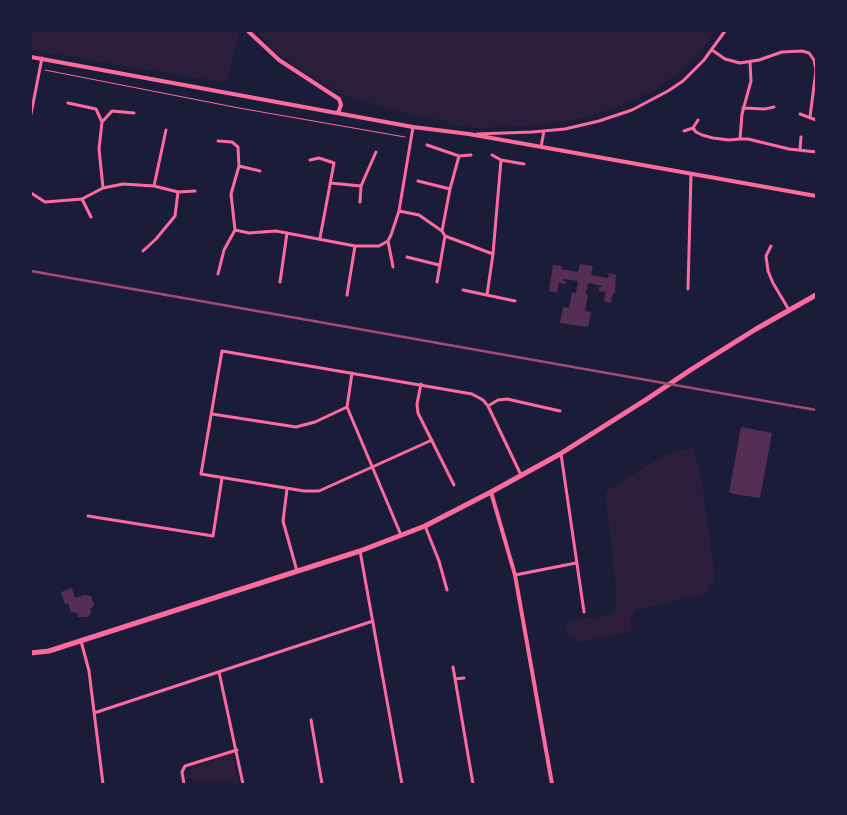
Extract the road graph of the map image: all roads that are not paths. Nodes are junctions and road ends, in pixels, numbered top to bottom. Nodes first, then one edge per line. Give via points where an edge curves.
1 (248, 31) edge
2 (725, 31) edge
3 (712, 50) junction
4 (31, 57) edge
5 (42, 58) junction
6 (750, 62) junction
7 (68, 103) dead end
8 (774, 107) dead end
9 (743, 108) junction
10 (338, 113) junction
11 (31, 114) edge
12 (134, 114) dead end
13 (800, 114) dead end
14 (810, 116) junction
15 (698, 120) dead end
16 (816, 120) edge
17 (102, 122) junction
18 (413, 127) junction
19 (693, 128) junction
20 (166, 130) dead end
21 (544, 131) junction
22 (684, 131) dead end
23 (469, 134) junction
24 (801, 136) dead end
25 (740, 139) junction
26 (218, 141) dead end
27 (427, 145) dead end
28 (541, 148) junction
29 (800, 150) junction
30 (376, 152) dead end
31 (816, 152) edge
32 (471, 155) dead end
33 (492, 155) dead end
34 (459, 156) junction
35 (310, 160) dead end
36 (501, 160) junction
37 (524, 164) dead end
38 (239, 166) junction
39 (260, 171) dead end
40 (691, 174) junction
41 (418, 181) dead end
42 (330, 183) junction
43 (154, 186) junction
44 (361, 186) junction
45 (103, 188) junction
46 (450, 188) junction
47 (195, 191) dead end
48 (178, 192) junction
49 (31, 194) edge
50 (816, 196) edge
51 (82, 199) junction
52 (360, 202) dead end
53 (399, 211) junction
54 (91, 217) dead end
55 (235, 230) junction
56 (442, 231) junction
57 (287, 233) junction
58 (445, 236) junction
59 (320, 238) junction
60 (388, 241) junction
61 (355, 246) junction
62 (771, 246) dead end
63 (143, 251) dead end
64 (493, 254) junction
65 (407, 257) dead end
66 (439, 265) junction
67 (393, 267) dead end
68 (218, 274) dead end
69 (280, 282) dead end
70 (437, 282) dead end
71 (688, 289) dead end
72 (463, 290) dead end
73 (347, 295) dead end
74 (487, 295) junction
75 (816, 295) edge
76 (515, 301) dead end
77 (789, 310) junction
78 (352, 373) junction
79 (421, 384) junction
80 (488, 406) junction
81 (347, 408) junction
82 (560, 411) dead end
83 (212, 414) junction
84 (432, 440) junction
85 (560, 454) junction
86 (372, 466) junction
87 (521, 475) junction
88 (222, 478) junction
89 (454, 485) dead end
90 (287, 489) junction
91 (491, 492) junction
92 (88, 516) dead end
93 (425, 526) junction
94 (401, 535) junction
95 (360, 552) junction
96 (576, 563) junction
97 (297, 571) junction
98 (515, 575) junction
99 (447, 590) dead end
100 (584, 612) dead end
101 (373, 621) junction
102 (81, 641) junction
103 (31, 652) edge
104 (453, 667) dead end
105 (220, 672) junction
106 (464, 678) dead end
107 (455, 679) junction
108 (94, 713) junction
109 (311, 720) dead end
110 (237, 750) junction
111 (103, 784) edge
112 (184, 784) edge
113 (243, 784) edge
114 (322, 784) edge
115 (402, 784) edge
116 (473, 784) edge
117 (552, 784) edge

1 - 10 street via 279,60 339,99
2 - 3 street
3 - 6 street via 732,61
3 - 21 street via 683,81 649,102 599,121
4 - 5 street
5 - 10 street
5 - 11 street
6 - 9 street via 751,81
6 - 14 street via 782,52 806,52 812,56 816,70
7 - 17 street via 96,109
8 - 9 street
9 - 25 street
10 - 18 street
12 - 17 street via 112,111
13 - 14 street
14 - 16 street
15 - 19 street
17 - 45 street via 99,149
18 - 23 street
18 - 53 street
19 - 22 street
19 - 25 street via 713,138
20 - 43 street
21 - 23 street
21 - 28 street
23 - 28 street
24 - 29 street
25 - 29 street
26 - 38 street via 232,142 238,147
27 - 34 street
28 - 40 street
29 - 31 street
30 - 44 street
32 - 34 street
33 - 36 street
34 - 46 street
35 - 42 street via 319,158 334,163
36 - 37 street
36 - 64 street
38 - 39 street
38 - 55 street via 231,194
40 - 50 street
40 - 71 street
41 - 46 street
42 - 44 street
42 - 59 street
43 - 45 street via 123,184
43 - 48 street
44 - 52 street
45 - 51 street
46 - 56 street
47 - 48 street
48 - 63 street via 175,216
49 - 51 street via 45,202
51 - 54 street
53 - 56 street via 419,215
53 - 60 street
55 - 57 street
55 - 68 street via 224,250
56 - 58 street
57 - 59 street
57 - 69 street
58 - 64 street
58 - 66 street
59 - 61 street
60 - 61 street via 379,246
60 - 67 street
61 - 73 street
62 - 77 street via 766,256 768,271
64 - 74 street
65 - 66 street
66 - 70 street
72 - 74 street
74 - 76 street
75 - 77 main road
77 - 85 main road via 692,368
78 - 79 street
78 - 81 street
78 - 83 street via 222,351
79 - 80 street via 472,394
79 - 84 street via 418,413
80 - 82 street via 507,398
80 - 87 street
81 - 83 street via 296,427
81 - 86 street
83 - 88 street via 201,474
84 - 86 street
84 - 89 street
85 - 87 main road
85 - 96 street
86 - 90 street via 319,491
86 - 94 street
87 - 91 main road
88 - 90 street
88 - 92 street via 213,536
90 - 97 street via 283,521
91 - 93 main road
91 - 98 street
93 - 94 main road
93 - 99 street
94 - 95 main road
95 - 97 main road
95 - 101 street
96 - 98 street
96 - 100 street
97 - 102 main road
98 - 117 street
101 - 105 street
101 - 115 street
102 - 103 main road
102 - 108 street via 89,671
104 - 107 street
105 - 108 street
105 - 110 street
106 - 107 street
107 - 116 street
108 - 111 street
109 - 114 street
110 - 112 street via 184,766
110 - 113 street

